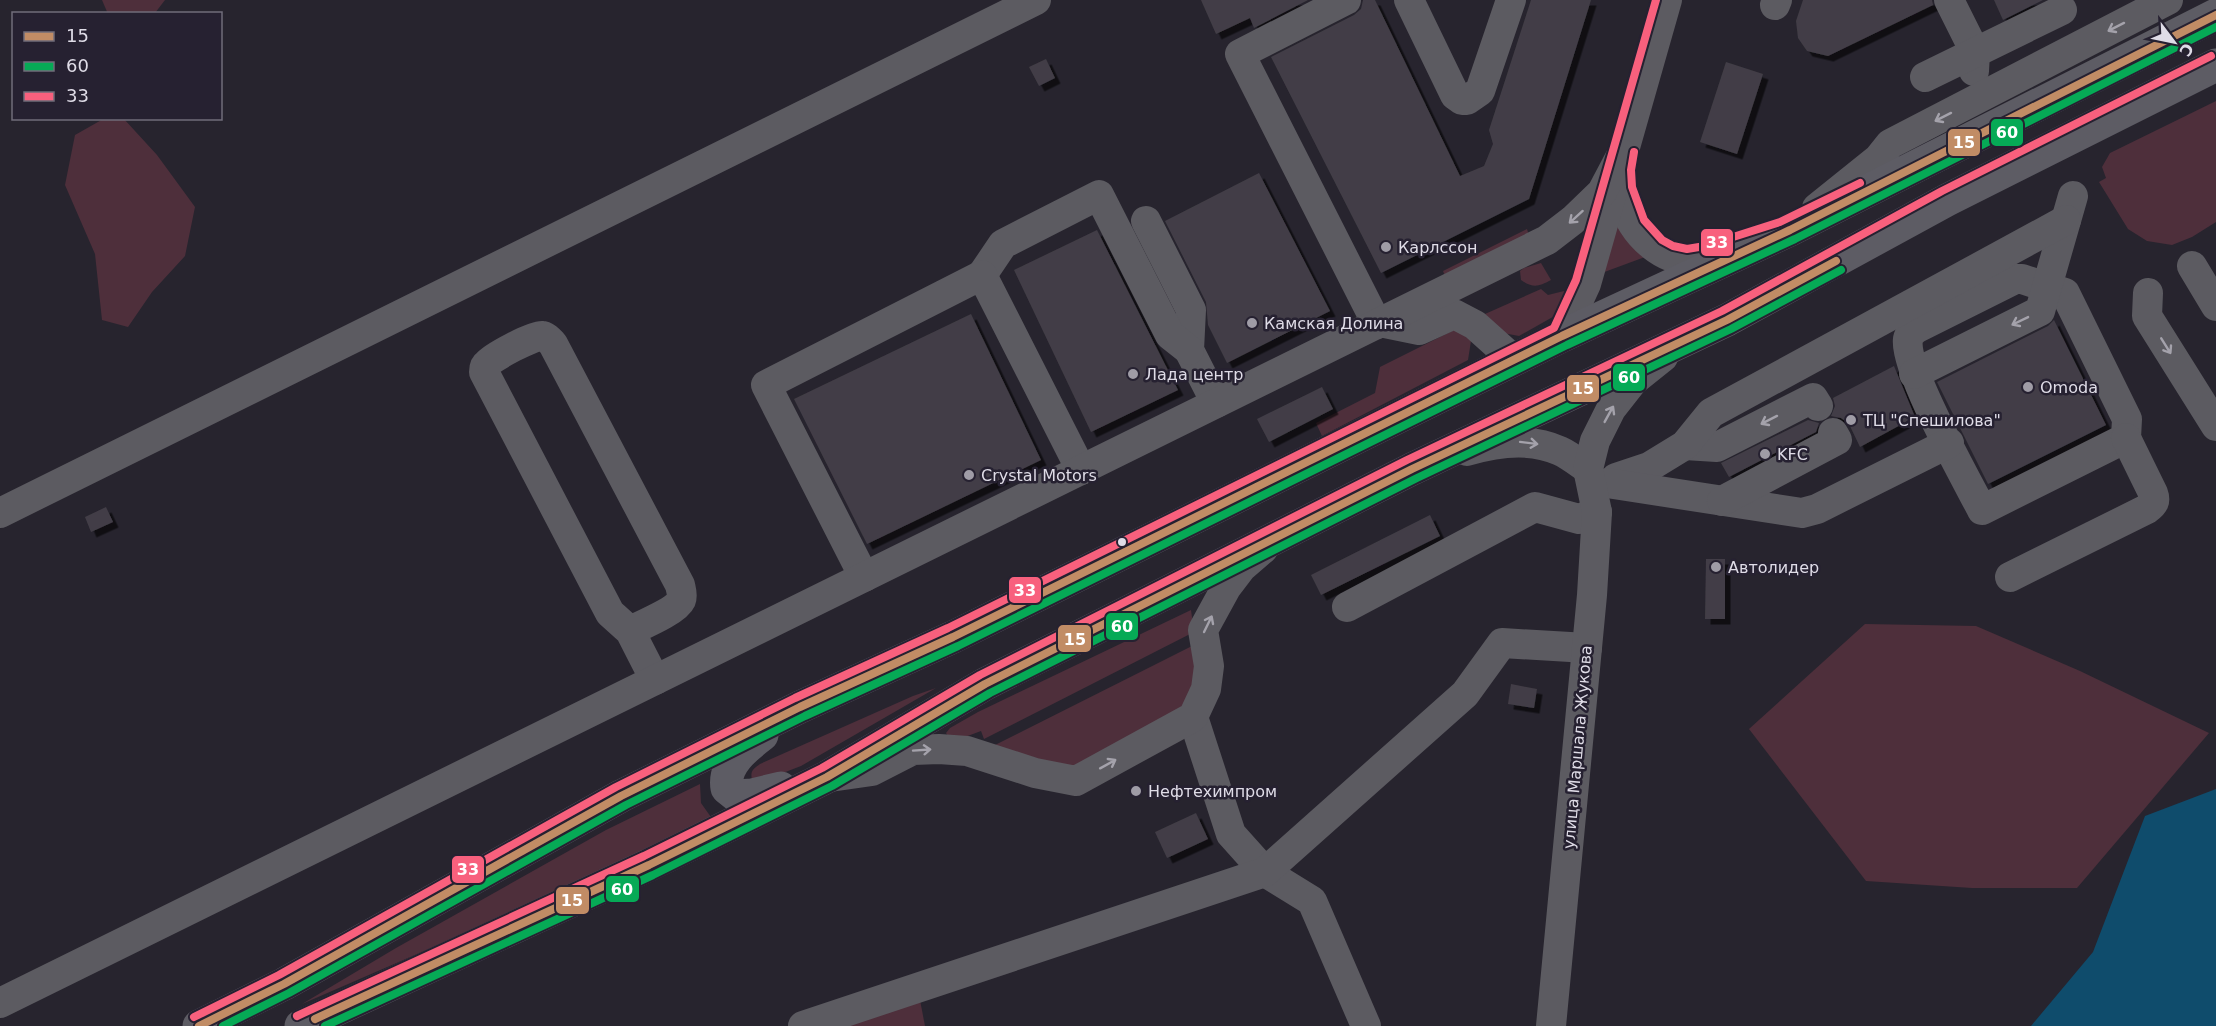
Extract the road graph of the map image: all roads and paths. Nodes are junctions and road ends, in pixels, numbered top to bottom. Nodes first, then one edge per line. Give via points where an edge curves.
1 (1036, 0) edge
2 (1346, 0) edge
3 (1409, 0) edge
4 (1511, 0) edge
5 (1667, 0) edge
6 (1949, 0) edge
7 (2152, 4) edge
8 (2062, 10) dead end
9 (2216, 15) edge
10 (1975, 52) junction
11 (2216, 65) edge
12 (1925, 77) dead end
13 (1985, 95) junction
14 (1622, 154) junction
15 (1146, 221) dead end
16 (1790, 230) junction
17 (1547, 240) junction
18 (2192, 266) dead end
19 (982, 275) junction
20 (1586, 284) junction
21 (2047, 287) junction
22 (2148, 293) dead end
23 (2216, 306) edge
24 (1727, 320) junction
25 (1378, 323) junction
26 (1562, 336) junction
27 (1189, 350) junction
28 (1514, 360) junction
29 (1914, 374) junction
30 (1216, 403) junction
31 (1818, 406) dead end
32 (2216, 426) edge
33 (1833, 433) dead end
34 (2126, 438) junction
35 (1949, 443) junction
36 (1685, 445) junction
37 (1412, 469) junction
38 (1081, 470) junction
39 (1598, 476) junction
40 (1722, 501) junction
41 (1597, 512) junction
42 (0, 513) edge
43 (1279, 536) junction
44 (864, 577) junction
45 (2010, 577) dead end
46 (1347, 607) dead end
47 (630, 631) junction
48 (1587, 648) junction
49 (656, 680) junction
50 (800, 707) junction
51 (1193, 717) junction
52 (827, 777) junction
53 (1265, 872) junction
54 (0, 1003) edge
55 (199, 1026) edge
56 (301, 1026) edge
57 (803, 1026) edge
58 (1366, 1026) edge
59 (1551, 1026) edge

1 - 42 street
2 - 25 street via 1240,54
3 - 4 street via 1455,95 1462,100 1480,91
5 - 14 street
6 - 10 street
7 -> 13 street
8 - 10 street
9 - 16 main road
10 - 12 street
10 - 13 street via 1974,71
11 - 24 main road via 1947,200
13 -> 16 street via 1890,144 1878,159
14 - 16 street via 1622,198 1641,236 1660,252 1684,259 1705,259
14 -> 17 street via 1602,192
14 - 20 street
15 - 27 street via 1191,310
16 - 26 main road
17 - 20 street via 1583,258
17 - 25 street
18 - 23 street
19 - 27 street via 1003,244 1100,195 1170,335
19 - 38 street
19 - 44 street via 766,385
20 - 26 street
21 -> 29 street via 2040,311
21 - 29 street via 2015,279 1917,328 1908,339
21 - 34 street via 2065,293 2127,419
21 - 36 street via 2070,208 1711,413
22 -> 32 street via 2147,316
24 - 37 main road
39 -> 24 street via 1595,441 1611,409 1633,381 1668,354
25 - 28 street via 1419,330 1454,314 1475,325
25 - 30 street
26 - 28 main road
27 - 30 street
28 - 50 main road via 963,632
29 - 35 street
30 - 38 street
31 -> 36 street via 1813,398 1717,447
33 - 40 street via 1837,440
34 - 35 street via 1982,510
34 - 45 street via 2153,493 2153,504
35 - 40 street via 1810,512
36 - 39 street via 1649,467
37 -> 39 street via 1489,444 1528,441 1560,450
37 - 43 main road
38 - 44 street
39 - 40 street
39 - 41 street, улица Маршала Жукова
41 - 46 street via 1579,519 1535,507
41 - 48 street, улица Маршала Жукова
51 -> 43 street via 1206,689 1209,666 1203,630 1242,567
43 - 52 main road via 985,684
44 - 49 street
47 - 47 street via 681,601 680,585 553,344 548,338 532,338 492,360 483,372 610,614
47 - 49 street
48 - 53 street via 1502,643 1465,694
48 - 59 street, улица Маршала Жукова
49 - 54 street
50 - 52 main road via 752,743 733,763 725,777 727,788 737,796 752,795
50 - 55 main road via 621,796 284,984
52 -> 51 street via 872,771 913,750 939,749 967,751 1035,773 1076,781
51 - 53 street via 1231,834
52 - 56 main road via 649,865
53 - 57 street
53 - 58 street via 1312,901

